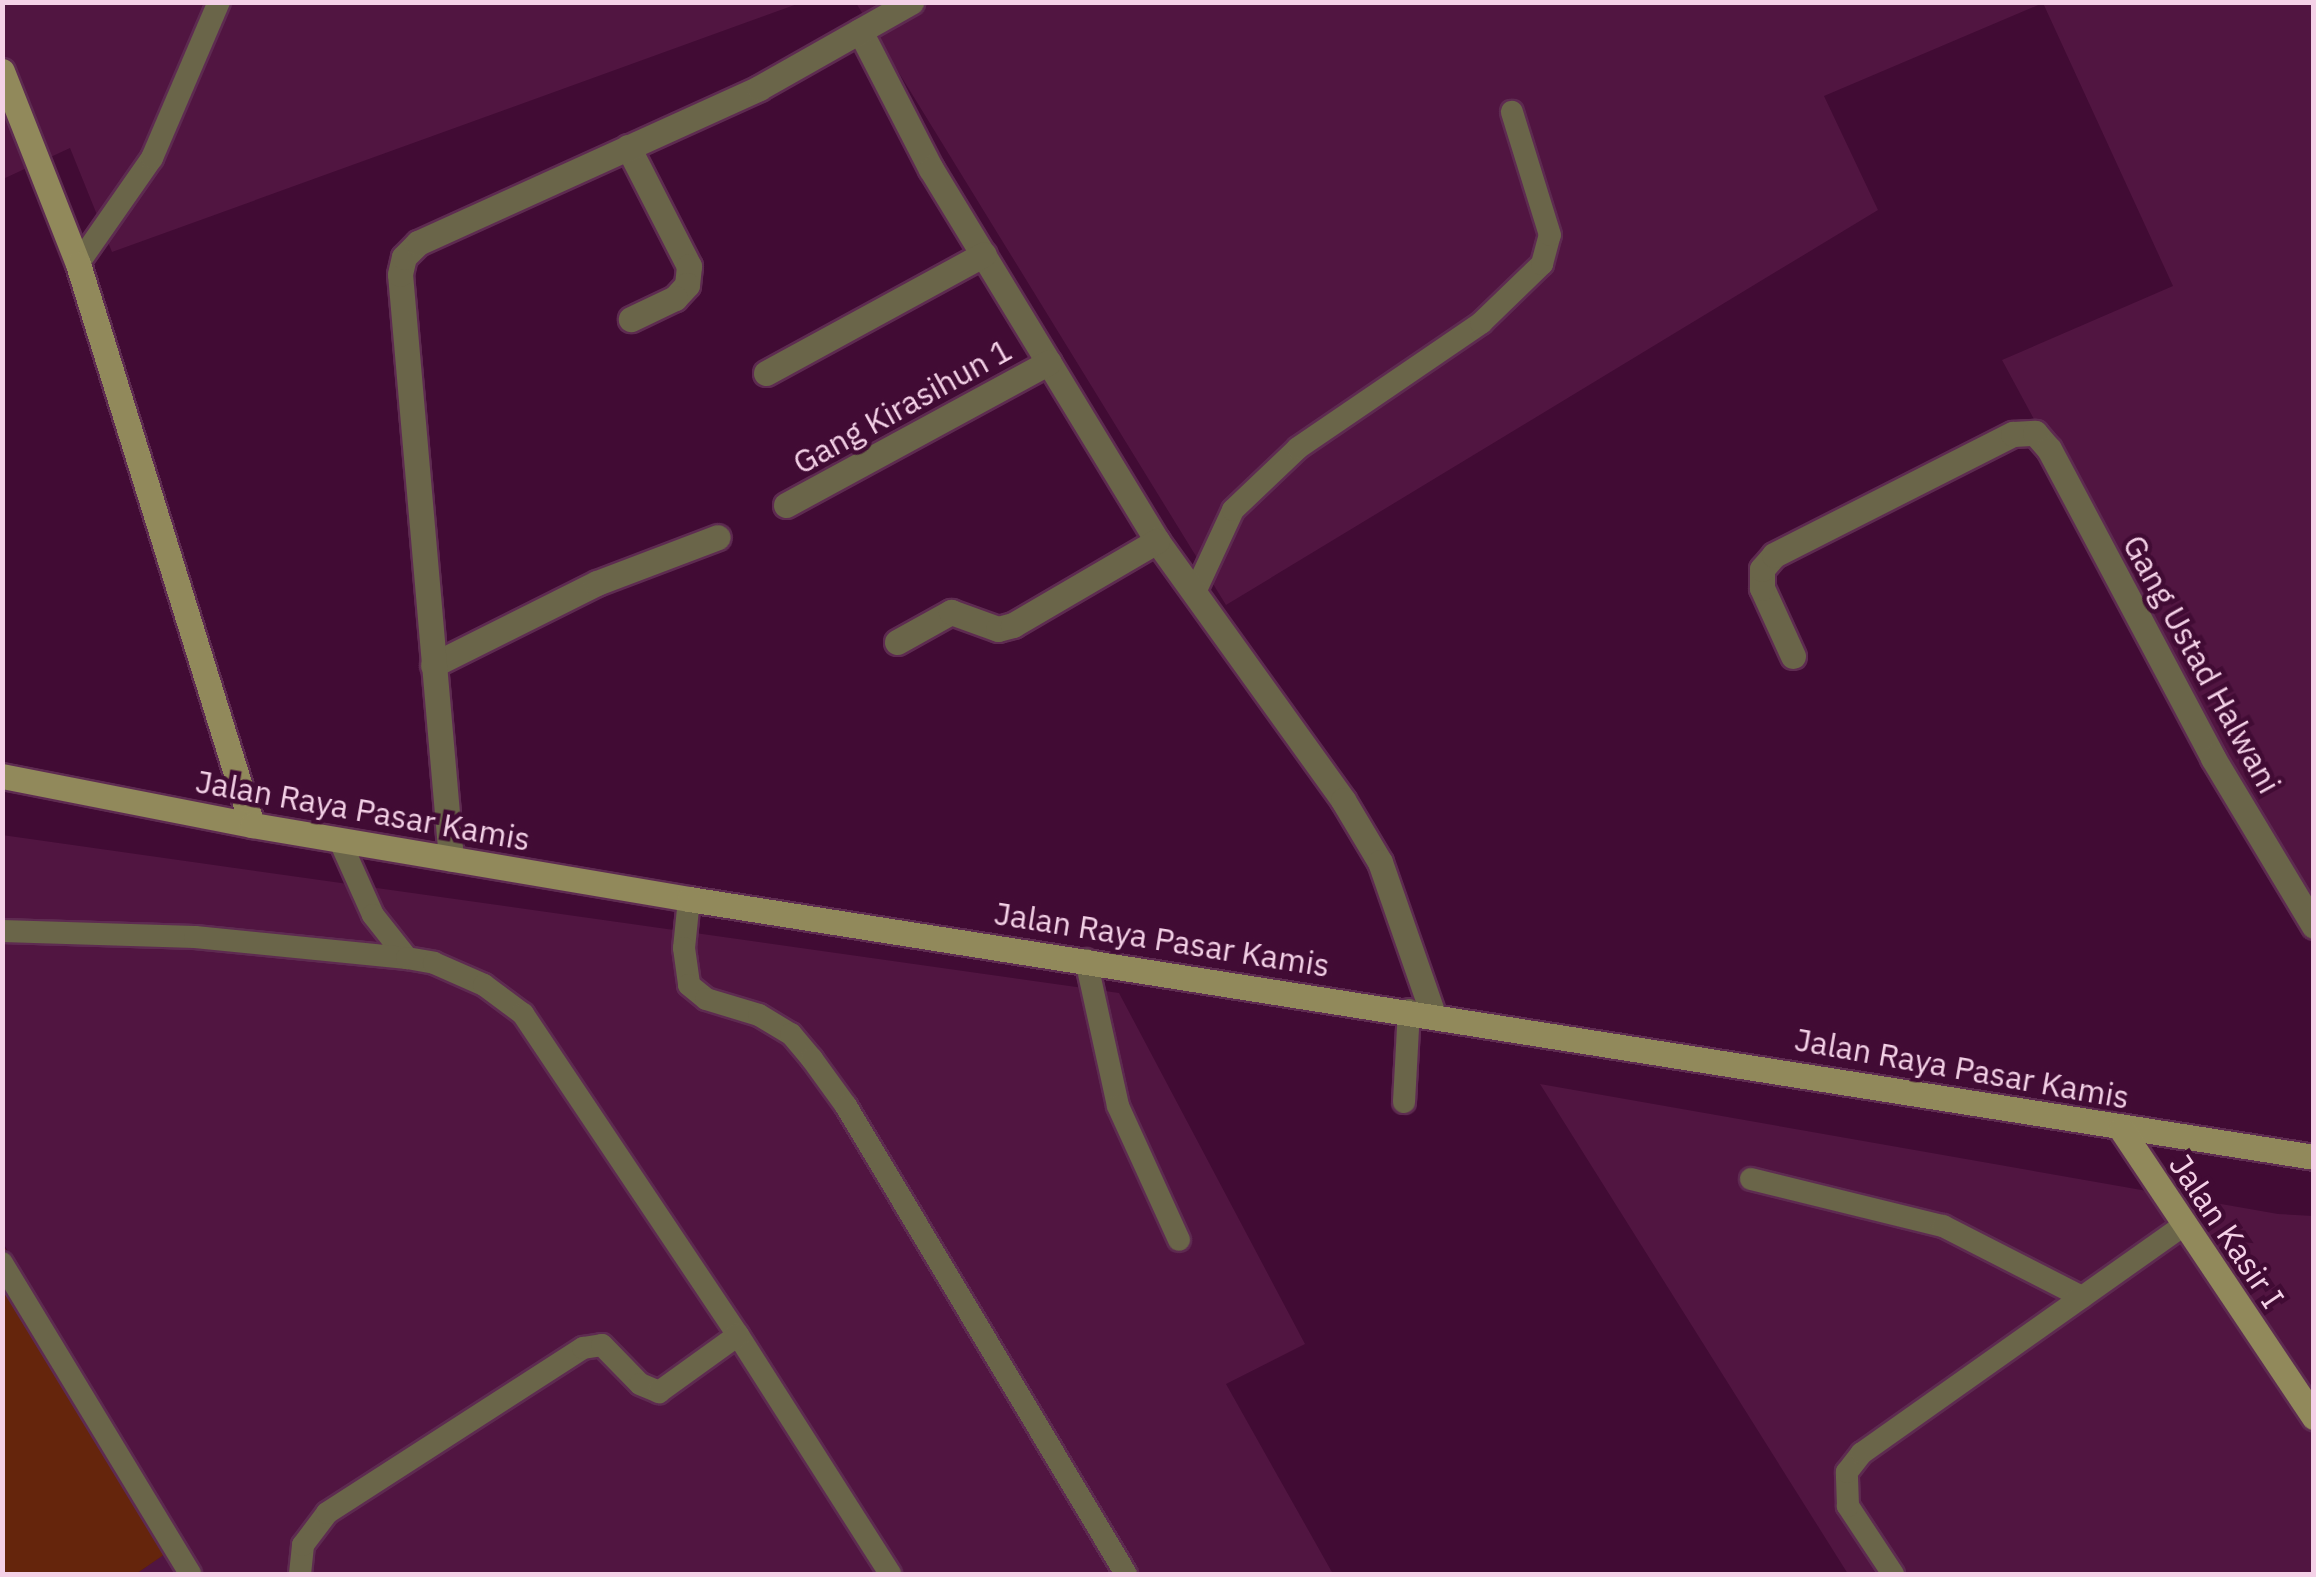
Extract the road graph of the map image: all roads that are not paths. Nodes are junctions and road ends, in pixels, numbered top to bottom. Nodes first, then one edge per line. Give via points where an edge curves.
1 (219, 2) edge
2 (911, 2) edge
3 (860, 31) junction
4 (2, 71) edge
5 (1512, 112) dead end
6 (628, 147) junction
7 (984, 254) junction
8 (78, 264) junction
9 (631, 319) dead end
10 (1049, 362) junction
11 (766, 373) dead end
12 (786, 505) dead end
13 (718, 537) dead end
14 (1157, 541) junction
15 (1195, 592) junction
16 (897, 642) dead end
17 (1793, 656) dead end
18 (433, 665) junction
19 (2, 776) edge
20 (252, 825) junction
21 (339, 840) junction
22 (451, 859) junction
23 (690, 898) junction
24 (2314, 926) edge
25 (2, 932) edge
26 (407, 958) junction
27 (1086, 960) junction
28 (1420, 1012) junction
29 (1404, 1102) dead end
30 (2121, 1129) junction
31 (2314, 1157) edge
32 (1751, 1179) dead end
33 (2184, 1225) junction
34 (1178, 1240) dead end
35 (2, 1264) edge
36 (2082, 1298) junction
37 (738, 1336) junction
38 (2314, 1417) edge
39 (190, 1574) edge
40 (300, 1574) edge
41 (890, 1574) edge
42 (1126, 1574) edge
43 (1893, 1574) edge

1 - 8 lane via 152,158
2 - 3 street
3 - 6 street via 759,88
3 - 7 street via 931,169
4 - 8 main road
5 - 15 lane via 1550,235 1542,264 1481,322 1298,448 1232,510
6 - 9 street via 689,266 687,284 674,298
6 - 18 street via 418,242 404,257 400,274
7 - 10 street
7 - 11 street
8 - 20 main road
10 - 12 street, Gang Kirasihun 1
10 - 14 street
13 - 18 street via 597,583
14 - 15 street
14 - 16 street via 1013,625 998,628 951,612
15 - 28 street via 1380,862
17 - 24 street, Gang Ustad Halwani via 1762,588 1762,570 1774,555 2013,434 2035,432 2050,449 2213,758
18 - 22 street
19 - 20 main road, Jalan Raya Pasar Kamis
20 - 21 main road, Jalan Raya Pasar Kamis
21 - 22 main road, Jalan Raya Pasar Kamis
21 - 26 lane via 373,915
22 - 23 main road, Jalan Raya Pasar Kamis
23 - 27 main road, Jalan Raya Pasar Kamis
23 - 42 lane via 684,948 689,985 706,999 758,1015 791,1034 823,1075
25 - 26 lane via 195,936
26 - 37 lane via 484,985 523,1014
27 - 28 main road, Jalan Raya Pasar Kamis
27 - 34 lane via 1118,1106
28 - 29 lane
28 - 30 main road, Jalan Raya Pasar Kamis
30 - 31 main road, Jalan Raya Pasar Kamis
30 - 33 main road, Jalan Kasir I
32 - 36 lane via 1943,1226
33 - 36 lane
33 - 38 main road, Jalan Kasir I
35 - 39 lane
36 - 43 lane via 1862,1453 1847,1472 1848,1506
37 - 40 lane via 660,1392 640,1384 602,1345 583,1348 326,1512 303,1545
37 - 41 lane

